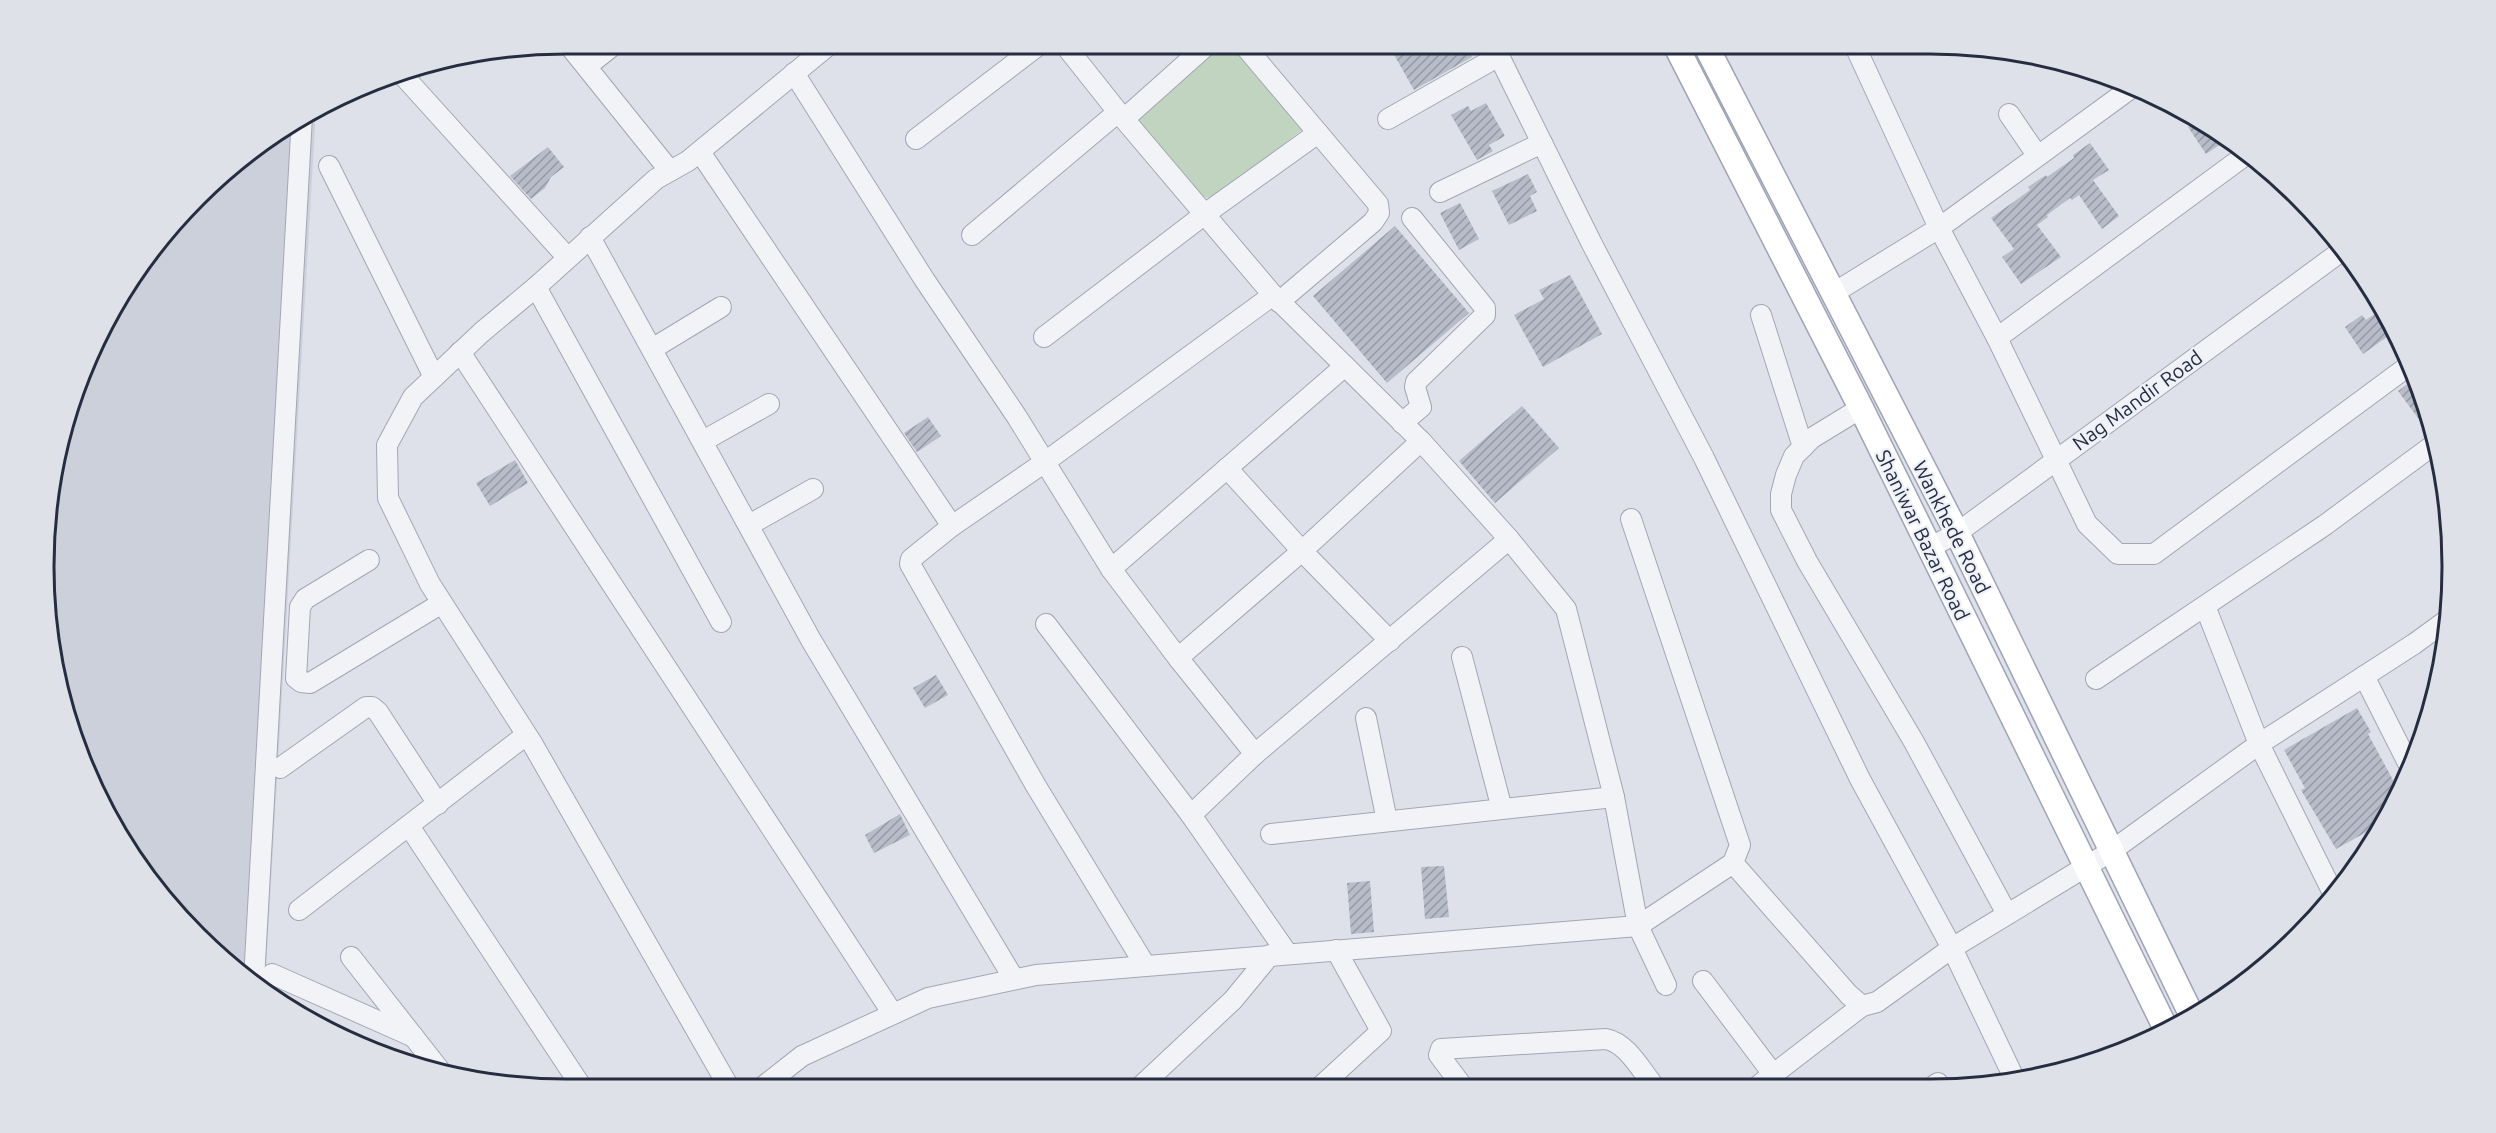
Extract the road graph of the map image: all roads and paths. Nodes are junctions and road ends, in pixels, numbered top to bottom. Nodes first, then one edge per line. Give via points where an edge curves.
1 (577, 54) edge
2 (602, 54) edge
3 (818, 54) edge
4 (1027, 54) edge
5 (1073, 54) edge
6 (1196, 54) edge
7 (1251, 54) edge
8 (1490, 54) edge
9 (1498, 54) edge
10 (1681, 54) edge
11 (1710, 54) edge
12 (1859, 54) edge
13 (587, 66) junction
14 (794, 73) junction
15 (407, 80) edge
16 (2125, 93) edge
17 (2009, 114) dead end
18 (1121, 116) junction
19 (1388, 119) dead end
20 (301, 128) edge
21 (1318, 133) junction
22 (916, 139) dead end
23 (1542, 143) junction
24 (699, 152) junction
25 (2037, 155) junction
26 (2240, 159) edge
27 (329, 166) dead end
28 (670, 171) junction
29 (1440, 192) dead end
30 (1205, 214) junction
31 (1413, 218) dead end
32 (1939, 228) junction
33 (972, 235) dead end
34 (590, 237) junction
35 (2336, 255) edge
36 (567, 257) junction
37 (536, 287) junction
38 (1832, 294) junction
39 (1276, 298) junction
40 (721, 307) dead end
41 (1761, 315) dead end
42 (1044, 337) dead end
43 (1996, 338) junction
44 (652, 349) junction
45 (460, 352) junction
46 (1345, 366) junction
47 (2403, 370) edge
48 (434, 377) junction
49 (769, 404) dead end
50 (1861, 408) junction
51 (1402, 423) junction
52 (703, 441) junction
53 (1421, 441) junction
54 (1803, 447) junction
55 (2428, 449) edge
56 (2056, 459) junction
57 (1045, 462) junction
58 (1227, 468) junction
59 (813, 489) dead end
60 (1631, 519) dead end
61 (748, 525) junction
62 (952, 526) junction
63 (1957, 533) junction
64 (1509, 539) junction
65 (1929, 548) junction
66 (1302, 551) junction
67 (369, 560) dead end
68 (1111, 569) junction
69 (442, 603) junction
70 (2205, 606) junction
71 (721, 622) dead end
72 (1046, 624) dead end
73 (2439, 626) edge
74 (1390, 641) junction
75 (1462, 657) dead end
76 (1178, 658) junction
77 (2364, 676) junction
78 (2096, 679) dead end
79 (1366, 718) dead end
80 (526, 735) junction
81 (2259, 744) junction
82 (1255, 754) junction
83 (2405, 757) edge
84 (280, 768) dead end
85 (1614, 797) junction
86 (438, 804) junction
87 (1502, 809) junction
88 (1191, 815) junction
89 (1388, 821) junction
90 (409, 826) junction
91 (1271, 834) dead end
92 (2110, 852) junction
93 (1733, 863) junction
94 (2086, 868) junction
95 (2330, 886) edge
96 (299, 910) dead end
97 (2007, 914) junction
98 (1638, 926) junction
99 (1952, 948) junction
100 (1336, 950) junction
101 (1278, 954) junction
102 (351, 957) dead end
103 (1145, 965) junction
104 (263, 977) edge
105 (1014, 979) junction
106 (1703, 981) dead end
107 (1666, 985) dead end
108 (1862, 1006) junction
109 (2188, 1009) edge
110 (893, 1014) junction
111 (2163, 1022) edge
112 (414, 1037) junction
113 (434, 1062) edge
114 (2011, 1072) edge
115 (576, 1079) edge
116 (724, 1079) edge
117 (775, 1079) edge
118 (1149, 1079) edge
119 (1329, 1079) edge
120 (1457, 1079) edge
121 (1648, 1079) edge
122 (1765, 1079) edge
123 (1767, 1079) edge

1 - 13 street
2 - 13 street
3 - 14 street
4 - 22 street
5 - 18 street
6 - 18 street
7 - 21 street
8 - 19 street
9 - 23 street
10 - 50 main road, Shaniwar Bazar Road
11 - 38 main road, Wankhede Road
12 - 32 street
13 - 28 street
14 - 24 street
14 - 57 street
15 - 36 street
16 - 25 street
17 - 25 street
18 - 30 street
18 - 33 street
20 - 104 street
21 - 30 street
21 - 39 street via 1378,204 1379,213 1373,222
23 - 29 street
23 - 99 street via 1704,458 1860,779
24 - 28 street
24 - 62 street
25 - 32 street
26 - 43 street
27 - 48 street
28 - 34 street
30 - 39 street
30 - 42 street
31 - 51 street via 1485,308 1485,315 1416,382 1421,407
32 - 38 street
32 - 43 street
34 - 36 street
34 - 44 street
35 - 56 street, Nag Mandir Road
36 - 37 street
37 - 45 street
37 - 71 street
38 - 63 main road, Wankhede Road
39 - 46 street
39 - 57 street
40 - 44 street
41 - 54 street
43 - 56 street
44 - 52 street
45 - 48 street
45 - 110 street
46 - 51 street
46 - 58 street
47 - 56 street via 2154,554 2118,554 2087,524
48 - 69 street via 413,397 387,445 388,498
49 - 52 street
50 - 54 street
50 - 65 main road, Shaniwar Bazar Road
51 - 53 street
52 - 61 street
53 - 64 street
53 - 66 street
54 - 97 street via 1794,456 1781,494 1781,510 1788,528 1914,742
55 - 70 street
56 - 63 street, Nag Mandir Road
57 - 62 street
57 - 68 street
58 - 66 street
58 - 68 street
59 - 61 street
60 - 93 street via 1740,845
61 - 105 street
62 - 103 street via 914,554 910,564 1036,786
63 - 65 street, Nag Mandir Road
63 - 92 main road, Wankhede Road
64 - 74 street
64 - 85 street via 1566,609
65 - 94 main road, Shaniwar Bazar Road
66 - 74 street
66 - 76 street
67 - 69 street via 305,599 300,607 296,678 301,682 310,683
68 - 76 street
69 - 80 street
70 - 78 street
70 - 81 street
72 - 88 street
73 - 77 street
74 - 82 street
75 - 87 street
76 - 82 street
77 - 81 street
77 - 83 street
79 - 89 street
80 - 86 street
80 - 116 street
81 - 92 street
81 - 95 street
82 - 88 street
84 - 86 street via 366,707 372,707
85 - 87 street
85 - 98 street
86 - 90 street
87 - 89 street
88 - 101 street
89 - 91 street
90 - 96 street
90 - 115 street
92 - 94 street
92 - 109 main road, Wankhede Road
93 - 98 street
93 - 108 street
94 - 97 street
94 - 111 main road, Shaniwar Bazar Road
97 - 99 street
98 - 100 street
98 - 107 street
99 - 108 street via 1877,1002
99 - 114 street
100 - 101 street
100 - 119 street via 1381,1031
101 - 103 street
101 - 118 street
102 - 112 street
103 - 105 street
104 - 112 street
105 - 110 street via 928,998
106 - 122 street
108 - 123 street
110 - 117 street via 802,1056
112 - 113 street
120 - 121 street via 1439,1055 1441,1049 1606,1039 1622,1046

